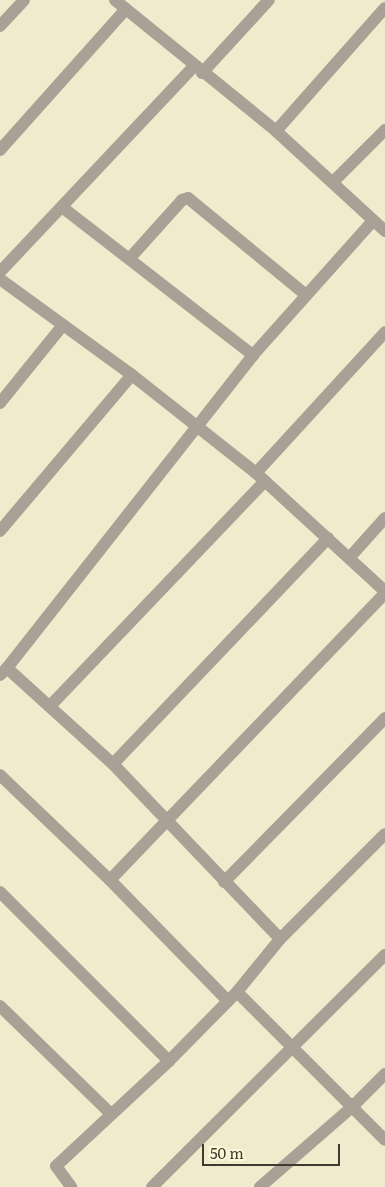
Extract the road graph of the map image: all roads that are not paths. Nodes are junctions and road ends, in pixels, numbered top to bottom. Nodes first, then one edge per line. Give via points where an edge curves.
1 (24, 0) edge
2 (115, 0) edge
3 (268, 0) edge
4 (385, 8) edge
5 (126, 9) junction
6 (0, 26) edge
7 (198, 69) junction
8 (385, 130) edge
9 (276, 131) junction
10 (0, 150) edge
11 (333, 182) junction
12 (62, 207) junction
13 (372, 222) junction
14 (385, 231) edge
15 (130, 258) junction
16 (0, 272) edge
17 (0, 279) edge
18 (306, 294) junction
19 (63, 325) junction
20 (385, 332) edge
21 (252, 355) junction
22 (132, 376) junction
23 (0, 403) edge
24 (196, 424) junction
25 (261, 477) junction
26 (385, 518) edge
27 (0, 531) edge
28 (328, 538) junction
29 (350, 557) junction
30 (385, 592) edge
31 (3, 672) edge
32 (50, 706) junction
33 (385, 718) edge
34 (112, 764) junction
35 (0, 775) edge
36 (168, 819) junction
37 (385, 834) edge
38 (110, 880) junction
39 (224, 882) junction
40 (0, 892) edge
41 (280, 939) junction
42 (385, 955) edge
43 (232, 996) junction
44 (0, 1006) edge
45 (294, 1048) junction
46 (169, 1061) junction
47 (385, 1074) edge
48 (352, 1108) junction
49 (111, 1114) junction
50 (385, 1140) edge
51 (71, 1187) edge
52 (152, 1187) edge
53 (260, 1187) edge

1 - 6 street
2 - 5 street
3 - 7 street
4 - 9 street
5 - 7 street
5 - 10 street
7 - 9 street
7 - 12 street
8 - 11 street
9 - 11 street
11 - 13 street
12 - 15 street
12 - 16 street
13 - 14 street
13 - 18 street
15 - 18 street via 182,200 188,198
15 - 21 street
17 - 19 street
18 - 21 street
19 - 22 street
19 - 23 street
20 - 25 street
21 - 24 street
22 - 24 street
22 - 27 street
24 - 25 street
24 - 31 street
25 - 28 street
25 - 32 street
26 - 29 street
28 - 29 street
28 - 34 street
29 - 30 street
30 - 36 street
31 - 32 street
32 - 34 street
33 - 39 street
34 - 36 street
35 - 38 street
36 - 38 street
36 - 39 street
37 - 41 street
38 - 43 street
39 - 41 street
40 - 46 street
41 - 43 street
42 - 45 street
43 - 45 street
43 - 46 street
44 - 49 street
45 - 48 street
45 - 52 street
46 - 49 street
47 - 48 street
48 - 50 street
48 - 53 street
49 - 51 street via 56,1166

